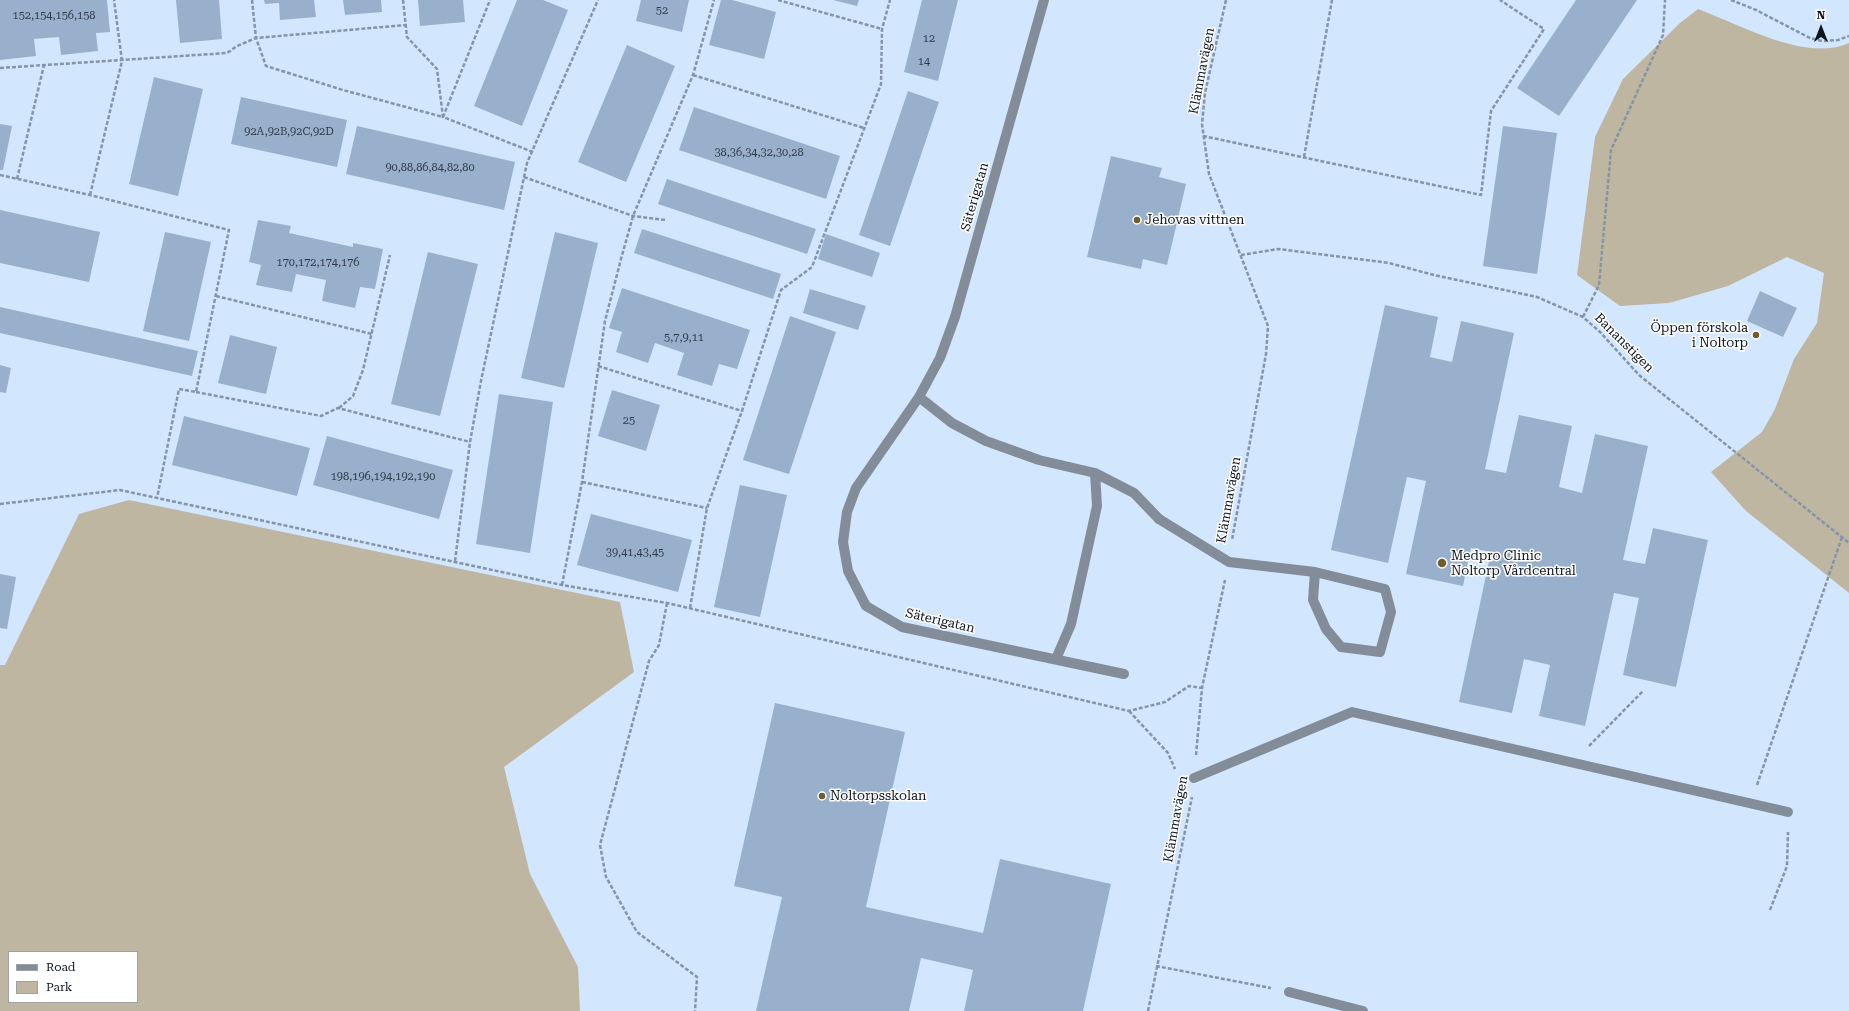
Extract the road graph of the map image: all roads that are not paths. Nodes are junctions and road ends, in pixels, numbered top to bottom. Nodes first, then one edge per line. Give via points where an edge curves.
1 (1044, 0) edge
2 (919, 397) junction
3 (1095, 473) junction
4 (1315, 572) junction
5 (1056, 659) junction
6 (1124, 674) dead end
7 (1194, 778) road end
8 (1788, 812) road end
9 (1289, 992) road end
10 (1362, 1011) edge

1 - 2 street, Säterigatan via 955,317 940,358
2 - 3 street via 952,423 986,441 1039,460
2 - 5 street, Säterigatan via 856,488 847,512 843,542 848,571 866,606 902,627
3 - 4 street via 1134,493 1159,519 1229,562
3 - 5 street via 1097,506 1071,624
4 - 4 street via 1386,589 1391,612 1380,652 1341,647 1326,629 1313,600
5 - 6 street, Säterigatan
7 - 8 street via 1352,712
9 - 10 street

